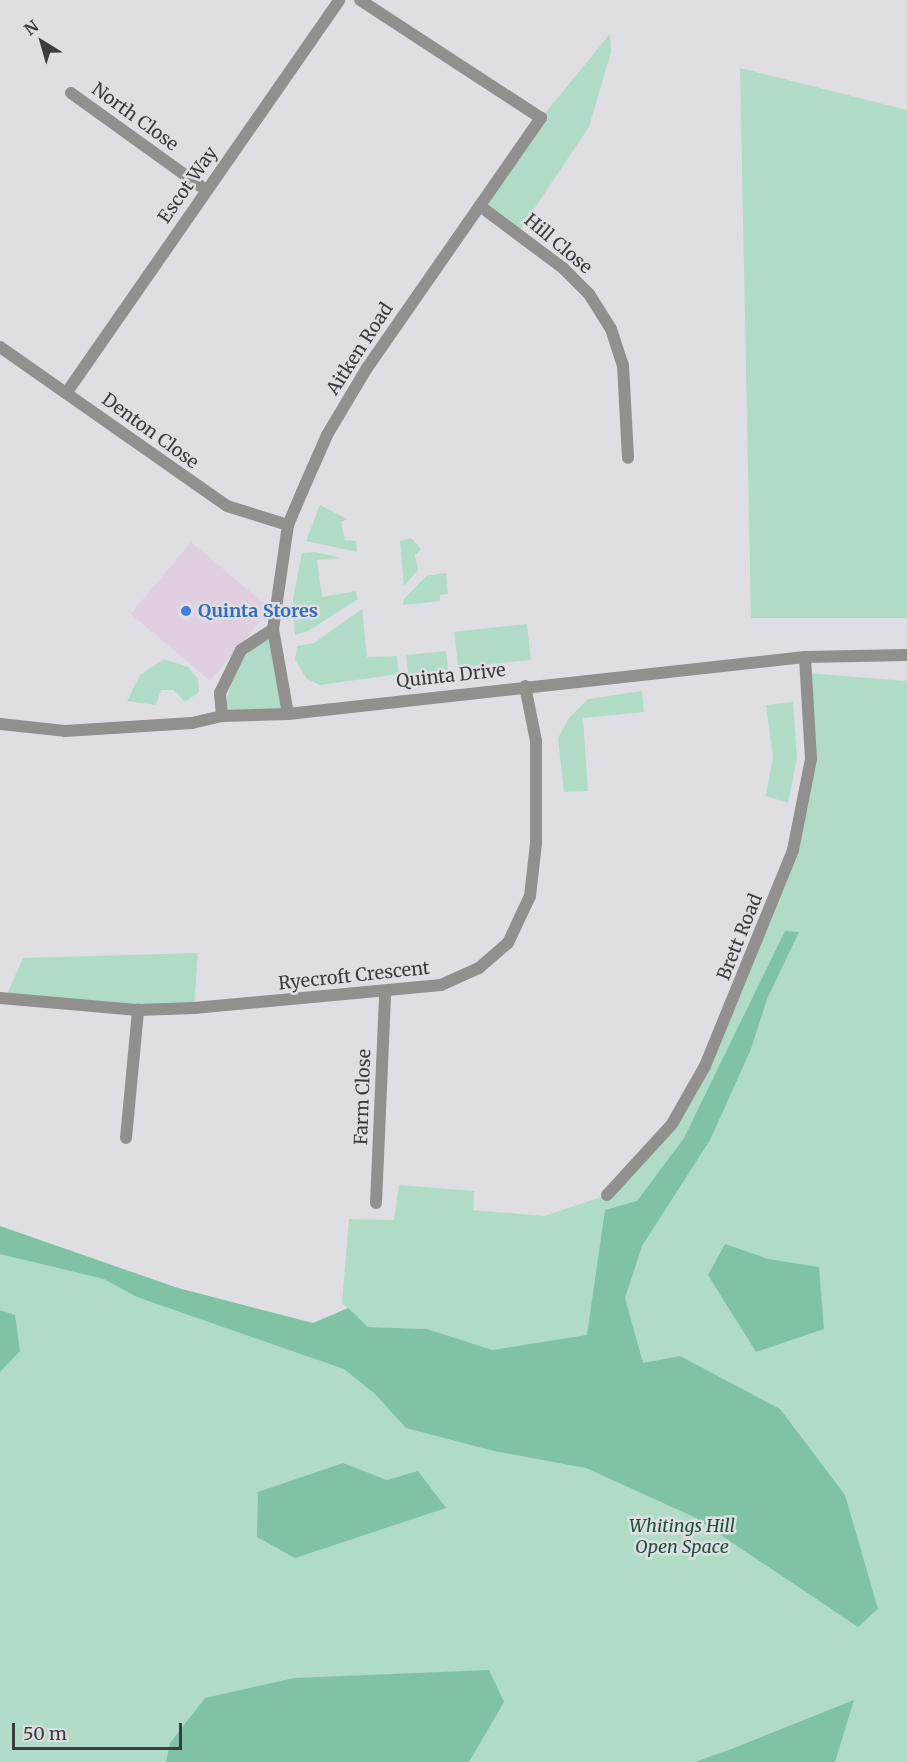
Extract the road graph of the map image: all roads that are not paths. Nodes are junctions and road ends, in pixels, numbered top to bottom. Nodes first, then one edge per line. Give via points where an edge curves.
1 (339, 0) edge
2 (360, 0) edge
3 (72, 93) dead end
4 (206, 190) junction
5 (480, 206) junction
6 (0, 347) edge
7 (67, 392) junction
8 (628, 458) dead end
9 (288, 525) junction
10 (273, 629) junction
11 (907, 655) edge
12 (806, 657) junction
13 (525, 686) junction
14 (288, 714) junction
15 (222, 716) junction
16 (0, 723) edge
17 (385, 993) junction
18 (0, 998) edge
19 (138, 1010) junction
20 (126, 1138) dead end
21 (607, 1195) dead end
22 (376, 1203) dead end

1 - 4 street, Escot Way
2 - 5 street, Aitken Road via 541,118
3 - 4 street, North Close
4 - 7 street, Escot Way
5 - 8 street, Hill Close via 563,268 589,294 611,328 623,365
5 - 9 street, Aitken Road via 367,368 327,435
6 - 7 street, Denton Close
7 - 9 street, Denton Close via 227,506
9 - 10 street, Aitken Road
10 - 14 street, Aitken Road
10 - 15 street via 241,650 220,693
11 - 12 street, Quinta Drive
12 - 13 street, Quinta Drive
12 - 21 street, Brett Road via 811,759 793,850 705,1066 672,1124
13 - 14 street, Quinta Drive
13 - 17 street, Ryecroft Crescent via 536,741 536,843 530,896 508,943 479,968 441,985
14 - 15 street, Quinta Drive
15 - 16 street, Quinta Drive via 192,723 66,731
17 - 19 street, Ryecroft Crescent
17 - 22 street, Farm Close
18 - 19 street, Ryecroft Crescent
19 - 20 street

